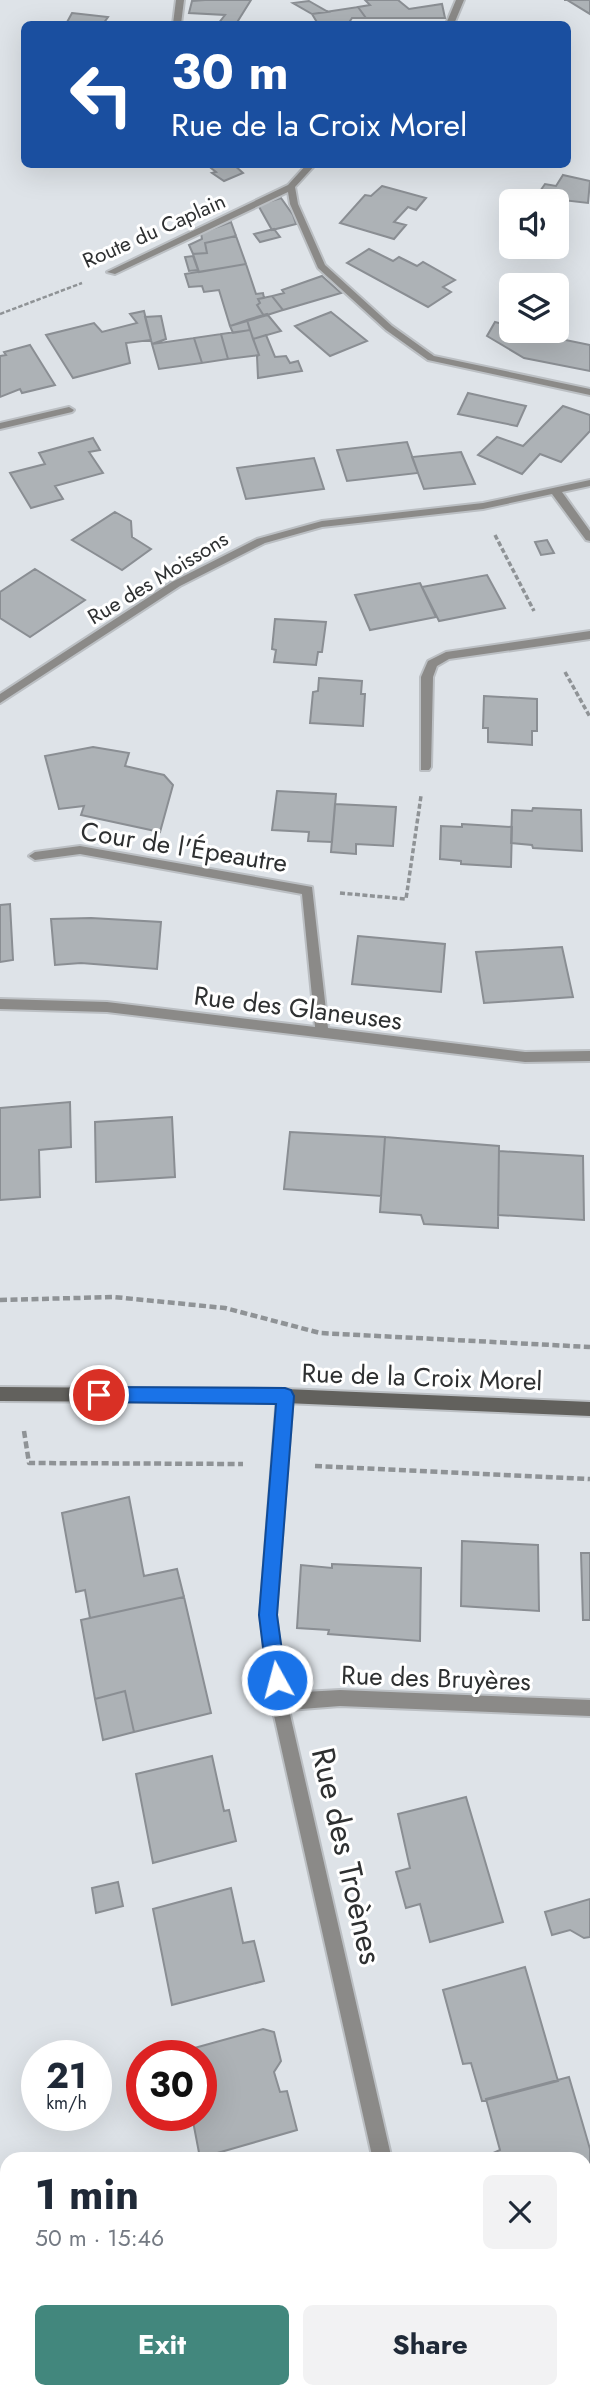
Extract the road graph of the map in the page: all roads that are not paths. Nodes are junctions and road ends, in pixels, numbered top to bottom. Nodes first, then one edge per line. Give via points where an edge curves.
1 (180, 0) edge
2 (460, 0) edge
3 (177, 21) edge
4 (451, 21) edge
5 (308, 168) edge
6 (291, 187) junction
7 (112, 272) road end
8 (590, 392) edge
9 (69, 410) dead end
10 (0, 426) edge
11 (590, 483) edge
12 (556, 492) junction
13 (590, 538) edge
14 (590, 635) edge
15 (0, 699) edge
16 (425, 767) road end
17 (35, 856) dead end
18 (0, 1004) edge
19 (322, 1034) junction
20 (590, 1056) edge
21 (0, 1394) edge
22 (285, 1396) junction
23 (590, 1409) edge
24 (279, 1702) junction
25 (590, 1708) edge
26 (381, 2152) edge

1 - 3 street
2 - 4 street
5 - 6 street, Route du Caplain
6 - 7 street, Route du Caplain
6 - 8 street via 321,266 389,328 431,358
9 - 10 street
11 - 12 street, Rue des Moissons
12 - 13 street
12 - 15 street, Rue des Moissons via 483,506 323,524 261,541 176,584
14 - 16 street via 446,656 432,664 427,677
17 - 19 street, Cour de l'Épeautre via 80,850 308,890
18 - 19 street, Rue des Glaneuses via 107,1007
19 - 20 street, Rue des Glaneuses via 525,1057
21 - 22 main road, Rue de la Croix Morel
22 - 23 main road, Rue de la Croix Morel
22 - 24 street, Rue des Troènes via 268,1615
24 - 25 street, Rue des Bruyères via 340,1698
24 - 26 street, Rue des Troènes

